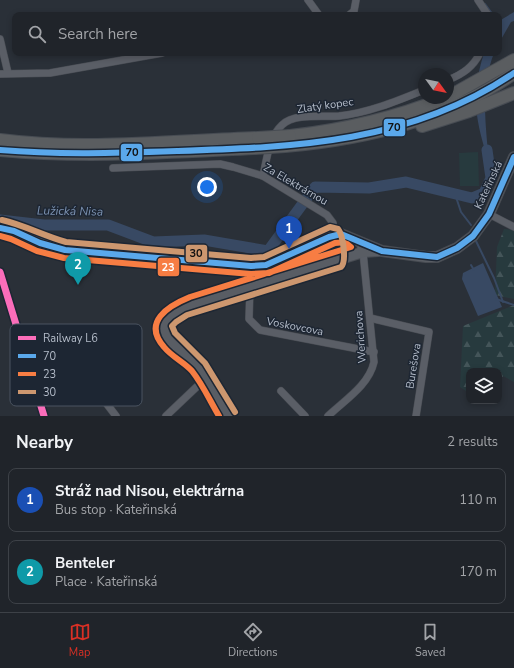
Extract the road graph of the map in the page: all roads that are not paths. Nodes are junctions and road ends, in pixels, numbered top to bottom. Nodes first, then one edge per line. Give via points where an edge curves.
1 (308, 0) edge
2 (356, 0) edge
3 (478, 0) edge
4 (317, 12) edge
5 (353, 12) edge
6 (486, 12) edge
7 (0, 39) edge
8 (145, 56) edge
9 (478, 56) edge
10 (510, 70) edge
11 (8, 73) junction
12 (0, 74) edge
13 (454, 78) edge
14 (418, 92) edge
15 (454, 94) edge
16 (510, 96) edge
17 (430, 104) edge
18 (369, 134) junction
19 (0, 140) edge
20 (288, 141) junction
21 (256, 143) junction
22 (0, 150) edge
23 (514, 157) edge
24 (113, 168) dead end
25 (263, 176) junction
26 (489, 214) junction
27 (514, 227) edge
28 (0, 228) edge
29 (333, 235) junction
30 (358, 241) junction
31 (382, 251) junction
32 (364, 252) junction
33 (337, 260) junction
34 (250, 287) junction
35 (370, 318) junction
36 (374, 352) junction
37 (206, 378) junction
38 (281, 391) dead end
39 (108, 406) edge
40 (116, 416) edge
41 (166, 416) edge
42 (228, 416) edge
43 (305, 416) edge
44 (328, 416) edge
45 (416, 416) edge

1 - 4 street
2 - 5 street
3 - 6 street
7 - 11 street
8 - 11 street via 50,73
9 - 13 street via 474,64
10 - 15 highway
10 - 18 highway via 470,98 415,121
11 - 12 street
14 - 25 street, Zlatý kopec via 388,104 340,116 303,117 283,124 273,136
16 - 18 highway via 410,130
17 - 20 highway via 351,128
18 - 20 highway
19 - 21 highway via 96,144
20 - 21 highway, bridge
21 - 22 highway via 89,154
23 - 26 street, Kateřinská
24 - 25 street, Za Elektrárnou via 220,164
25 - 29 street, Za Elektrárnou via 317,208 333,223
26 - 27 street
26 - 31 street, Kateřinská via 474,236 458,248 438,257
28 - 29 street via 14,230 40,243 66,250 251,266 266,265
29 - 30 street, Kateřinská via 341,234
29 - 33 street
30 - 31 street, Kateřinská
30 - 32 street, Werichova
31 - 32 street
32 - 33 street
32 - 35 street, Werichova
33 - 34 street
34 - 36 street, Voskovcova via 249,319 260,330
34 - 37 street via 184,308 174,312 167,320 164,329 167,338 194,361
35 - 36 street, Werichova
35 - 45 street, Burešova via 429,332
36 - 44 street, Werichova via 372,372 365,382
37 - 41 street
37 - 42 street
38 - 43 street
39 - 40 street

